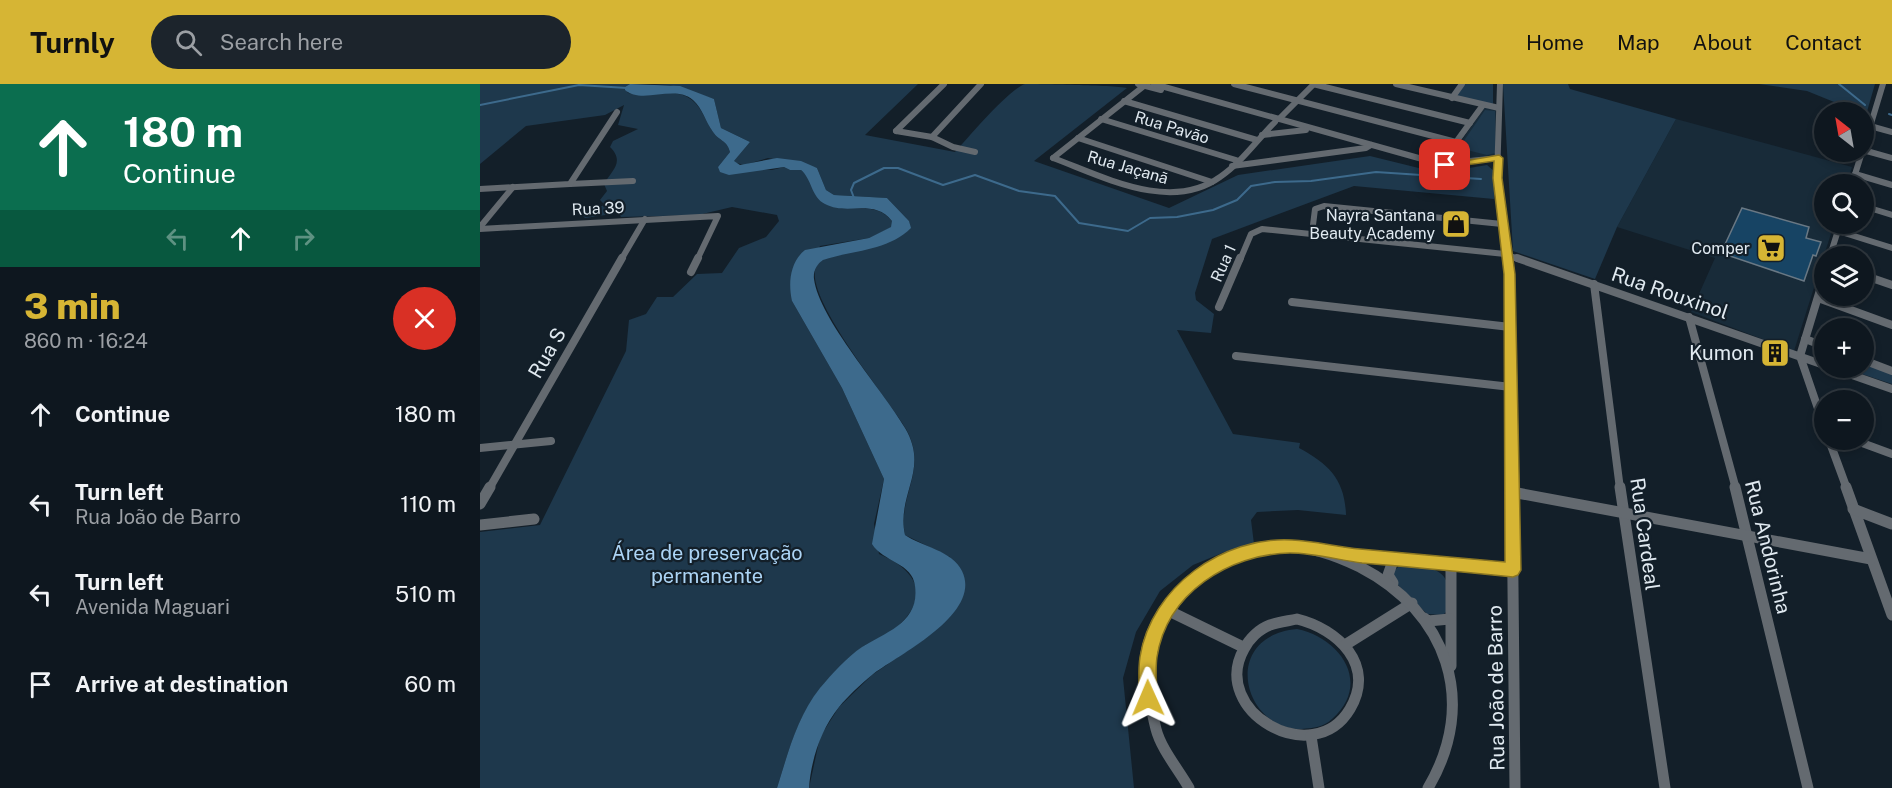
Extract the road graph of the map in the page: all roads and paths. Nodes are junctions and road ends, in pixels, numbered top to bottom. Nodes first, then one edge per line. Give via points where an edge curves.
1 (944, 84) edge
2 (981, 84) edge
3 (1154, 84) edge
4 (1234, 84) edge
5 (1314, 84) edge
6 (1396, 84) edge
7 (1462, 84) edge
8 (1500, 84) edge
9 (1141, 85) edge
10 (1883, 85) edge
11 (1892, 89) edge
12 (1452, 98) junction
13 (1124, 101) junction
14 (1297, 101) junction
15 (1483, 105) junction
16 (1498, 108) junction
17 (617, 112) dead end
18 (1874, 113) edge
19 (1101, 119) junction
20 (1277, 120) junction
21 (1470, 123) junction
22 (1874, 127) edge
23 (1306, 130) junction
24 (1892, 132) edge
25 (932, 137) junction
26 (1078, 138) junction
27 (1260, 138) junction
28 (1456, 142) junction
29 (1363, 146) junction
30 (975, 152) dead end
31 (1874, 153) edge
32 (1499, 158) junction
33 (1892, 158) edge
34 (1860, 162) edge
35 (1234, 163) junction
36 (1440, 164) junction
37 (1856, 174) edge
38 (633, 180) dead end
39 (1874, 180) edge
40 (1212, 182) junction
41 (570, 184) junction
42 (1892, 185) edge
43 (513, 187) junction
44 (480, 189) edge
45 (1874, 209) edge
46 (1892, 215) edge
47 (645, 219) junction
48 (1502, 224) junction
49 (480, 228) edge
50 (1312, 233) junction
51 (1857, 234) edge
52 (1892, 248) edge
53 (1505, 254) junction
54 (691, 272) dead end
55 (1874, 279) edge
56 (1594, 284) junction
57 (1892, 285) edge
58 (1292, 302) dead end
59 (1815, 306) edge
60 (1840, 306) edge
61 (1219, 308) dead end
62 (1689, 317) junction
63 (1892, 325) edge
64 (1510, 327) junction
65 (1805, 339) junction
66 (1814, 342) edge
67 (1236, 356) dead end
68 (1800, 356) junction
69 (1814, 361) edge
70 (1874, 364) edge
71 (1892, 371) edge
72 (1861, 378) edge
73 (1511, 387) junction
74 (1892, 389) edge
75 (1814, 397) edge
76 (551, 441) dead end
77 (514, 445) junction
78 (1874, 447) edge
79 (480, 448) edge
80 (1832, 450) edge
81 (1892, 454) edge
82 (1512, 492) junction
83 (480, 504) edge
84 (1853, 509) junction
85 (1623, 513) junction
86 (534, 519) dead end
87 (1892, 524) edge
88 (480, 525) edge
89 (1748, 535) junction
90 (1334, 553) junction
91 (1394, 558) junction
92 (1871, 559) junction
93 (1451, 564) junction
94 (1513, 570) junction
95 (1396, 588) junction
96 (1412, 603) junction
97 (1167, 610) junction
98 (1891, 611) edge
99 (1423, 616) junction
100 (1450, 619) junction
101 (1345, 645) junction
102 (1243, 647) junction
103 (1451, 680) junction
104 (1311, 736) junction
105 (1189, 788) edge
106 (1319, 788) edge
107 (1428, 788) edge
108 (1515, 788) edge
109 (1665, 788) edge
110 (1808, 788) edge

1 - 25 street via 896,131
2 - 25 street
3 - 20 street
4 - 14 street
5 - 14 street
5 - 21 street
6 - 12 street
7 - 12 street
8 - 16 street, Rua João de Barro
9 - 13 street
9 - 20 street
10 - 11 street
10 - 18 street
12 - 15 street
13 - 19 street
13 - 27 street
14 - 20 street
14 - 28 street
15 - 16 street
15 - 21 street
16 - 32 street, Rua João de Barro
17 - 41 street
19 - 26 street
19 - 35 street, Rua Pavão
20 - 23 street
20 - 27 street
20 - 29 street
21 - 28 street
22 - 24 street
23 - 27 street
23 - 29 street
25 - 30 street
26 - 40 street
26 - 40 street, Rua Jaçanã via 1053,158 1156,192 1197,190
27 - 35 street
28 - 36 street
29 - 35 street
29 - 36 street
31 - 33 street
32 - 36 street
32 - 48 street, Rua João de Barro
34 - 37 street
35 - 40 street
38 - 41 street
39 - 42 street
41 - 43 street
43 - 44 street
43 - 49 street
45 - 46 street
47 - 49 street, Rua 39
47 - 54 street, Rua 39 via 718,216
47 - 77 street, Rua S
48 - 50 street via 1324,206 1315,209
48 - 53 street, Rua João de Barro
50 - 53 street, Rua 1
50 - 61 street, Rua 1 via 1263,229 1251,234
51 - 52 street
53 - 56 street, Rua Rouxinol
53 - 64 street, Rua João de Barro via 1510,274
55 - 57 street
56 - 62 street, Rua Rouxinol
56 - 85 street, Rua Cardeal
58 - 64 street
59 - 65 street
60 - 63 street
62 - 68 street, Rua Rouxinol
62 - 89 street, Rua Andorinha
64 - 73 street, Rua João de Barro
65 - 66 street
65 - 68 street
67 - 73 street
68 - 69 street, Rua Rouxinol
68 - 75 street
70 - 71 street
72 - 74 street
73 - 82 street, Rua João de Barro
76 - 77 street
77 - 79 street
77 - 83 street, Rua S
78 - 81 street
80 - 84 street
82 - 85 street
82 - 94 street, Rua João de Barro
84 - 87 street
84 - 92 street
85 - 89 street
85 - 109 street, Rua Cardeal
86 - 88 street
89 - 92 street
89 - 110 street, Rua Andorinha
90 - 91 street
90 - 95 street
90 - 97 street via 1291,546 1230,557 1194,579
91 - 93 street
91 - 95 street via 1388,575
92 - 98 street
93 - 94 street
93 - 100 street
94 - 108 street, Rua João de Barro
95 - 96 street
96 - 99 street
96 - 101 street
97 - 102 street
97 - 105 street via 1148,658 1149,712 1167,758
99 - 100 street via 1428,621
99 - 103 street via 1440,646
100 - 103 street
101 - 102 street via 1332,632 1297,619 1263,626
101 - 104 street via 1355,662 1359,682 1356,701 1346,718 1330,730
102 - 104 street via 1236,668 1245,703 1273,729 1292,736
103 - 107 street via 1451,735 1443,762
104 - 106 street

